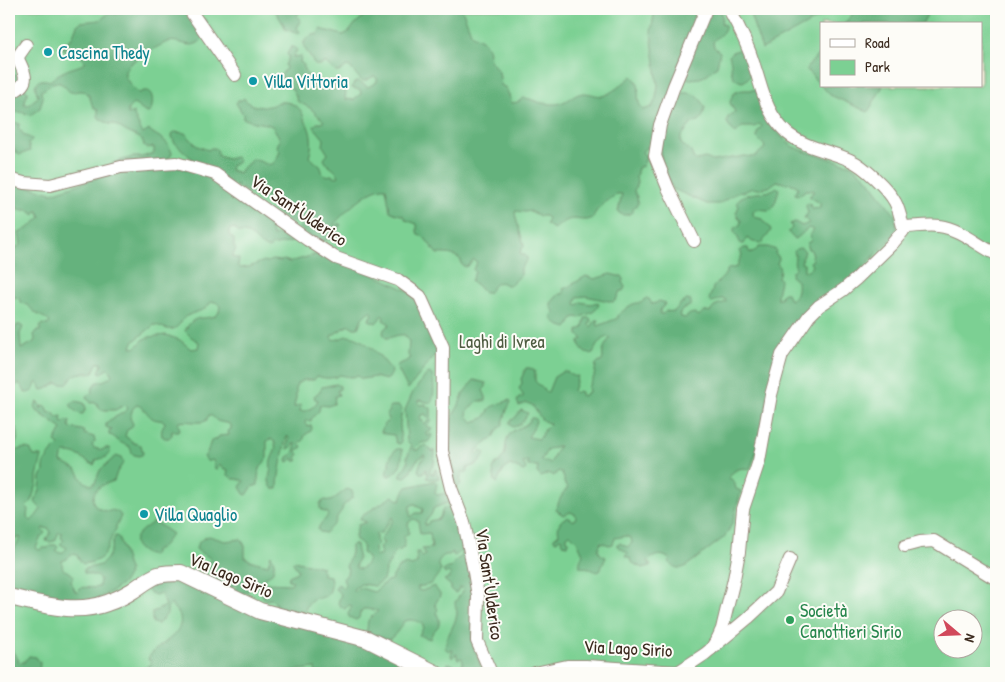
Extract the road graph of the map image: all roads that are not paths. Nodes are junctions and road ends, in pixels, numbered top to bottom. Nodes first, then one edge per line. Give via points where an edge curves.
1 (189, 9) edge
2 (706, 9) edge
3 (729, 9) edge
4 (26, 44) dead end
5 (235, 75) dead end
6 (9, 94) edge
7 (9, 179) edge
8 (904, 227) junction
9 (694, 240) dead end
10 (996, 254) edge
11 (905, 546) dead end
12 (790, 559) dead end
13 (996, 579) edge
14 (9, 597) edge
15 (711, 649) junction
16 (435, 673) edge
17 (491, 673) edge
18 (535, 673) edge

1 - 5 street
2 - 9 street via 660,125 655,156
3 - 8 street via 745,39 770,112 791,136 852,161 873,177 892,197
4 - 6 street via 18,59 25,80
7 - 17 street, Via Sant'Ulderico via 50,185 121,167 176,163 215,174 336,258 398,280 420,296 443,346 442,451 464,522 474,572 478,596 477,641
8 - 10 street via 937,225 950,228
8 - 15 street via 892,244 856,279 809,316 782,355 759,461 743,510 739,552 722,629
11 - 13 street via 934,541
12 - 15 street, Via Lago Sirio via 776,592
14 - 16 main road, Via Lago Sirio via 60,608 86,608 120,598 159,575 181,573 260,611 367,639
15 - 18 street, Via Lago Sirio via 676,672 567,666

